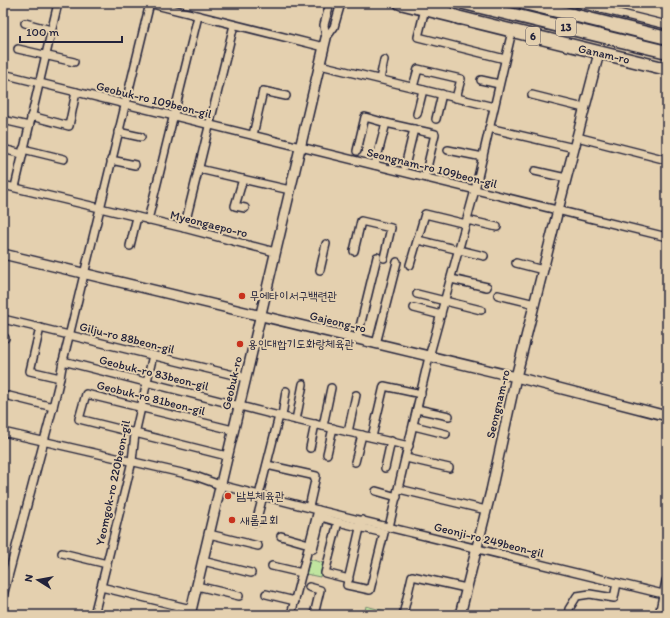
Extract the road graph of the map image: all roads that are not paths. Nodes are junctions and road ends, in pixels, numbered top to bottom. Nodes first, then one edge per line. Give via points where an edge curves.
1 (58, 3) edge
2 (149, 3) edge
3 (330, 3) edge
4 (341, 3) edge
5 (400, 3) edge
6 (464, 3) edge
7 (524, 3) edge
8 (578, 3) edge
9 (424, 6) edge
10 (198, 16) junction
11 (25, 23) dead end
12 (234, 25) junction
13 (667, 25) edge
14 (51, 30) junction
15 (512, 31) junction
16 (667, 38) edge
17 (325, 43) junction
18 (18, 49) dead end
19 (667, 52) edge
20 (599, 53) junction
21 (45, 55) junction
22 (505, 58) junction
23 (384, 60) dead end
24 (74, 62) dead end
25 (320, 65) junction
26 (667, 69) edge
27 (3, 74) edge
28 (380, 79) junction
29 (481, 80) dead end
30 (38, 83) junction
31 (499, 84) junction
32 (413, 87) junction
33 (423, 90) junction
34 (76, 92) junction
35 (442, 94) junction
36 (532, 95) dead end
37 (286, 96) dead end
38 (456, 98) junction
39 (124, 104) junction
40 (494, 107) junction
41 (584, 108) junction
42 (417, 114) dead end
43 (31, 116) junction
44 (173, 116) junction
45 (436, 119) dead end
46 (3, 120) edge
47 (386, 122) junction
48 (210, 125) junction
49 (29, 126) junction
50 (489, 128) junction
51 (414, 129) junction
52 (118, 132) junction
53 (253, 135) junction
54 (141, 137) dead end
55 (577, 137) junction
56 (300, 147) junction
57 (574, 148) junction
58 (3, 149) edge
59 (448, 150) dead end
60 (357, 151) dead end
61 (23, 152) junction
62 (482, 157) junction
63 (64, 159) dead end
64 (111, 160) junction
65 (667, 160) edge
66 (135, 165) dead end
67 (375, 165) junction
68 (405, 166) dead end
69 (199, 169) junction
70 (535, 171) dead end
71 (426, 172) dead end
72 (566, 178) junction
73 (243, 179) junction
74 (3, 185) edge
75 (15, 188) junction
76 (290, 190) junction
77 (475, 190) junction
78 (99, 208) junction
79 (245, 208) dead end
80 (558, 210) junction
81 (137, 217) junction
82 (148, 220) junction
83 (466, 222) junction
84 (184, 228) junction
85 (496, 228) dead end
86 (667, 237) edge
87 (418, 240) junction
88 (326, 244) dead end
89 (130, 246) dead end
90 (459, 250) junction
91 (354, 251) dead end
92 (275, 252) junction
93 (3, 254) edge
94 (484, 256) dead end
95 (397, 262) dead end
96 (516, 263) dead end
97 (410, 265) dead end
98 (320, 270) dead end
99 (543, 270) junction
100 (84, 274) junction
101 (451, 279) junction
102 (487, 287) dead end
103 (417, 294) dead end
104 (498, 295) dead end
105 (445, 301) junction
106 (535, 304) junction
107 (414, 308) dead end
108 (481, 310) dead end
109 (440, 315) junction
110 (260, 316) junction
111 (3, 318) edge
112 (40, 328) junction
113 (69, 335) junction
114 (357, 339) junction
115 (376, 344) junction
116 (153, 355) junction
117 (430, 357) junction
118 (63, 361) junction
119 (516, 377) junction
120 (60, 378) junction
121 (246, 378) junction
122 (147, 382) junction
123 (303, 384) dead end
124 (331, 388) dead end
125 (286, 391) dead end
126 (421, 394) junction
127 (356, 395) dead end
128 (9, 396) dead end
129 (239, 406) junction
130 (53, 407) junction
131 (141, 407) junction
132 (417, 409) junction
133 (281, 416) junction
134 (449, 416) dead end
135 (667, 416) edge
136 (296, 420) junction
137 (315, 424) junction
138 (323, 426) junction
139 (414, 426) junction
140 (333, 428) junction
141 (233, 430) junction
142 (3, 432) edge
143 (348, 432) junction
144 (135, 434) junction
145 (446, 434) dead end
146 (362, 435) junction
147 (372, 437) junction
148 (44, 442) junction
149 (391, 442) junction
150 (409, 446) junction
151 (310, 448) dead end
152 (327, 454) dead end
153 (227, 456) junction
154 (406, 458) junction
155 (132, 461) junction
156 (355, 462) dead end
157 (267, 465) junction
158 (385, 468) dead end
159 (448, 468) dead end
160 (220, 485) junction
161 (399, 489) junction
162 (376, 492) dead end
163 (261, 495) junction
164 (397, 497) junction
165 (308, 507) junction
166 (318, 510) junction
167 (486, 510) junction
168 (362, 520) junction
169 (256, 522) dead end
170 (338, 522) junction
171 (389, 527) junction
172 (360, 528) junction
173 (209, 534) junction
174 (281, 536) dead end
175 (258, 546) dead end
176 (311, 546) junction
177 (477, 549) junction
178 (62, 553) dead end
179 (203, 561) junction
180 (107, 564) junction
181 (272, 566) dead end
182 (251, 572) dead end
183 (302, 573) junction
184 (349, 579) junction
185 (667, 581) edge
186 (617, 583) junction
187 (197, 586) junction
188 (101, 587) junction
189 (309, 587) dead end
190 (466, 588) junction
191 (266, 594) dead end
192 (666, 594) edge
193 (3, 596) edge
194 (239, 596) dead end
195 (295, 601) junction
196 (192, 613) edge
197 (94, 615) edge
198 (291, 615) edge
199 (314, 615) edge
200 (403, 615) edge
201 (460, 615) edge
202 (568, 615) edge
203 (660, 615) edge

1 - 14 street
2 - 10 street
2 - 39 street
3 - 17 street via 324,25
4 - 17 street via 334,27
5 - 9 main road
6 - 19 main road, 13
7 - 16 main road, 13
8 - 13 street
9 - 15 main road, Ganam-ro / 6
9 - 22 street via 418,37
10 - 12 street
10 - 44 street
11 - 14 street
12 - 17 street
12 - 48 street
14 - 21 street
15 - 20 main road, Ganam-ro / 6
15 - 22 street
17 - 25 street, Geobuk-ro
18 - 21 street
20 - 26 main road, Ganam-ro / 6
20 - 41 street, Seongnam-ro
21 - 24 street
21 - 30 street
22 - 31 street
23 - 28 street
25 - 28 street
25 - 56 street, Geobuk-ro
27 - 30 street, Geobuk-ro 109beon-gil
28 - 32 street
29 - 31 street
30 - 34 street, Geobuk-ro 109beon-gil
30 - 43 street
31 - 40 street
32 - 33 street
32 - 38 street via 418,69 461,79
33 - 35 street
33 - 42 street
34 - 39 street, Geobuk-ro 109beon-gil
34 - 43 street via 68,126
35 - 38 street
35 - 45 street
36 - 41 street
37 - 53 street via 263,91
38 - 40 street
39 - 44 street, Geobuk-ro 109beon-gil
39 - 52 street
40 - 50 street
41 - 55 street, Seongnam-ro
43 - 49 street
44 - 48 street, Geobuk-ro 109beon-gil
44 - 82 street
46 - 49 street
47 - 51 street
47 - 60 street via 365,117
47 - 67 street
48 - 53 street, Geobuk-ro 109beon-gil
48 - 69 street
49 - 61 street
50 - 57 street
50 - 62 street
51 - 68 street
51 - 71 street via 435,134
52 - 54 street
52 - 64 street
53 - 56 street, Geobuk-ro 109beon-gil
55 - 57 street, Seongnam-ro
55 - 65 street
56 - 67 street, Seongnam-ro 109beon-gil
56 - 76 street, Geobuk-ro
57 - 72 street, Seongnam-ro
58 - 61 street
59 - 62 street
61 - 63 street
61 - 75 street
62 - 77 street
64 - 66 street
64 - 78 street
67 - 77 street, Seongnam-ro 109beon-gil
69 - 73 street
69 - 84 street
70 - 72 street
72 - 80 street, Seongnam-ro
73 - 76 street
73 - 79 street via 235,206
74 - 75 street, Myeongaepo-ro
75 - 78 street, Myeongaepo-ro
76 - 92 street, Geobuk-ro
77 - 80 street, Seongnam-ro 109beon-gil
77 - 83 street
78 - 81 street, Myeongaepo-ro
78 - 100 street
80 - 86 street, Seongnam-ro 109beon-gil
80 - 99 street, Seongnam-ro
81 - 82 street, Myeongaepo-ro
81 - 89 street
82 - 84 street, Myeongaepo-ro
83 - 85 street
83 - 87 street via 425,214
83 - 90 street
84 - 92 street, Myeongaepo-ro
87 - 90 street
87 - 97 street
88 - 98 street
90 - 94 street
90 - 101 street
91 - 114 street via 361,221 391,228
92 - 110 street, Geobuk-ro
93 - 100 street, Gajeong-ro
95 - 115 street
96 - 99 street
99 - 106 street, Seongnam-ro
100 - 110 street, Gajeong-ro
100 - 113 street
101 - 102 street
101 - 105 street
103 - 105 street
104 - 106 street
105 - 108 street
105 - 109 street
106 - 119 street, Seongnam-ro
107 - 109 street
109 - 117 street
110 - 114 street, Gajeong-ro
110 - 121 street, Geobuk-ro
111 - 112 street, Gilju-ro 88beon-gil
112 - 113 street, Gilju-ro 88beon-gil
112 - 120 street via 30,371
113 - 116 street, Gilju-ro 88beon-gil
113 - 118 street
114 - 115 street, Gajeong-ro
115 - 117 street, Gajeong-ro
116 - 121 street, Gilju-ro 88beon-gil
116 - 122 street, Yeomgok-ro 220beon-gil
117 - 119 street, Gajeong-ro
117 - 126 street
118 - 120 street
118 - 122 street, Geobuk-ro 83beon-gil
119 - 135 street, Gajeong-ro
119 - 167 street, Seongnam-ro
120 - 130 street
121 - 129 street, Geobuk-ro
122 - 129 street, Geobuk-ro 83beon-gil
122 - 131 street, Yeomgok-ro 220beon-gil
123 - 136 street
124 - 138 street
125 - 133 street
126 - 132 street
126 - 147 street via 384,386
127 - 143 street
128 - 130 street
129 - 133 street, Geobuk-ro 83beon-gil
129 - 141 street, Geobuk-ro
130 - 148 street
131 - 141 street, Geobuk-ro 81beon-gil
131 - 144 street, Yeomgok-ro 220beon-gil
131 - 144 street, Geobuk-ro 81beon-gil via 86,394 79,419
132 - 134 street
132 - 139 street
133 - 136 street, Geobuk-ro 83beon-gil
133 - 157 street
136 - 137 street, Geobuk-ro 83beon-gil
137 - 138 street, Geobuk-ro 83beon-gil
137 - 151 street
138 - 140 street, Geobuk-ro 83beon-gil
139 - 145 street
139 - 150 street
140 - 143 street, Geobuk-ro 83beon-gil
140 - 152 street
141 - 153 street, Geobuk-ro
142 - 148 street, Geonji-ro 249beon-gil
143 - 146 street, Geobuk-ro 83beon-gil
144 - 153 street
144 - 155 street, Yeomgok-ro 220beon-gil
146 - 147 street, Geobuk-ro 83beon-gil
146 - 156 street
147 - 149 street, Geobuk-ro 83beon-gil
148 - 155 street, Geonji-ro 249beon-gil
148 - 193 street
149 - 150 street, Geobuk-ro 83beon-gil
149 - 158 street
150 - 154 street
153 - 160 street, Geobuk-ro
154 - 159 street
154 - 161 street
155 - 160 street, Geonji-ro 249beon-gil via 195,476
155 - 180 street, Yeomgok-ro 220beon-gil
157 - 163 street
157 - 165 street via 316,476
160 - 163 street, Geonji-ro 249beon-gil
160 - 173 street, Geobuk-ro
161 - 164 street
161 - 167 street
162 - 164 street
163 - 165 street, Geonji-ro 249beon-gil
163 - 169 street
164 - 171 street
165 - 166 street, Geonji-ro 249beon-gil
166 - 168 street, Geonji-ro 249beon-gil
166 - 176 street
167 - 177 street, Seongnam-ro
168 - 171 street, Geonji-ro 249beon-gil
168 - 172 street
170 - 172 street
170 - 176 street via 321,517
170 - 184 street via 325,573
171 - 177 street, Geonji-ro 249beon-gil
172 - 184 street
172 - 184 street via 384,533 370,590 347,585
173 - 175 street
173 - 179 street, Geobuk-ro
174 - 176 street
176 - 183 street
177 - 186 street, Geonji-ro 249beon-gil
177 - 190 street, Seongnam-ro
178 - 180 street
179 - 182 street
179 - 187 street, Geobuk-ro
180 - 188 street, Yeomgok-ro 220beon-gil
181 - 183 street
183 - 195 street
185 - 192 street
186 - 192 street, Geonji-ro 249beon-gil
186 - 202 street via 614,598 590,594 577,596
187 - 194 street
187 - 196 street, Geobuk-ro
188 - 196 street, Geobuk-ro
188 - 197 street, Yeomgok-ro 220beon-gil
189 - 199 street via 320,590
190 - 200 street via 412,576
190 - 201 street, Seongnam-ro
191 - 195 street
192 - 203 street
195 - 198 street

